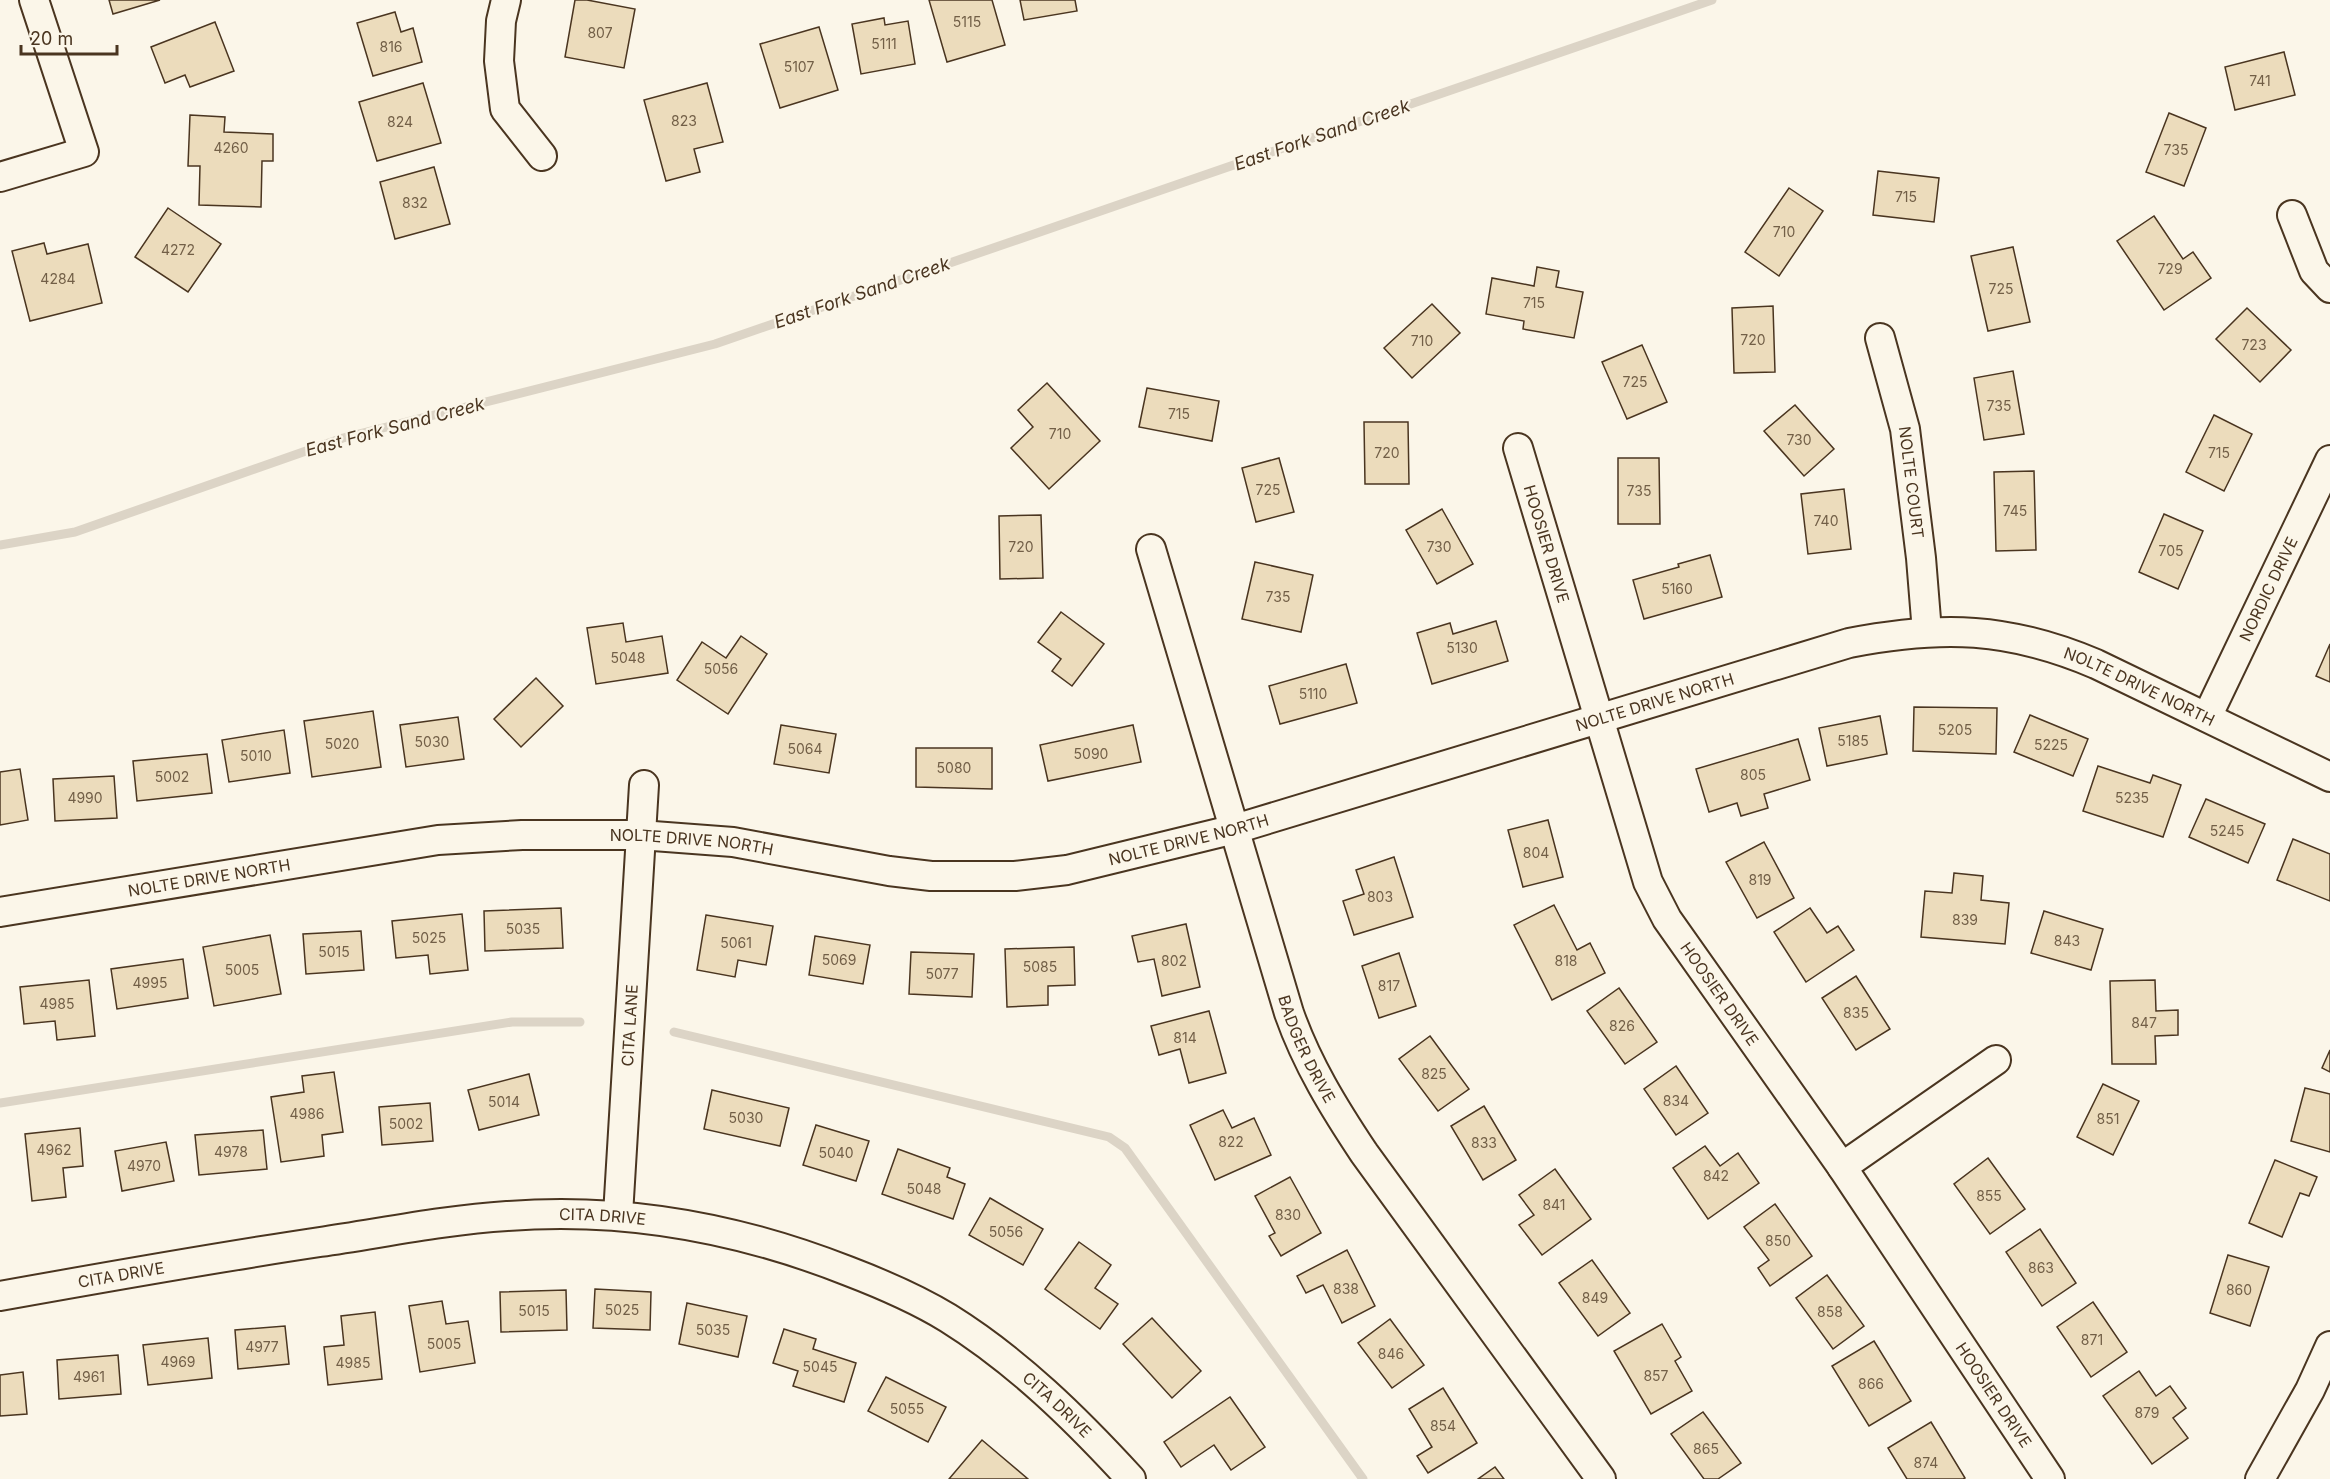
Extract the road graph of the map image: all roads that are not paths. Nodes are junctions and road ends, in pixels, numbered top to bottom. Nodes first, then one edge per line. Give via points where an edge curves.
1 (34, 0) edge
2 (506, 0) edge
3 (542, 156) dead end
4 (0, 177) edge
5 (2292, 215) dead end
6 (2330, 288) edge
7 (1880, 338) dead end
8 (1518, 448) dead end
9 (2330, 460) edge
10 (1151, 549) dead end
11 (1927, 632) junction
12 (2207, 717) junction
13 (1599, 720) junction
14 (2330, 777) edge
15 (644, 785) dead end
16 (1235, 829) junction
17 (640, 835) junction
18 (0, 912) edge
19 (1996, 1059) dead end
20 (1842, 1167) junction
21 (618, 1215) junction
22 (0, 1296) edge
23 (2330, 1346) edge
24 (1131, 1479) edge
25 (1601, 1479) edge
26 (2050, 1479) edge
27 (2260, 1479) edge

1 - 4 street via 84,152
2 - 3 street via 499,61 505,109
5 - 6 street via 2314,271
7 - 11 street, NOLTE COURT via 1905,429
8 - 13 street, HOOSIER DRIVE
9 - 12 street, NORDIC DRIVE
10 - 16 street, BADGER DRIVE
11 - 12 street, NOLTE DRIVE NORTH via 2018,637 2060,648
11 - 13 street, NOLTE DRIVE NORTH via 1850,643
12 - 14 street, NOLTE DRIVE NORTH
13 - 16 street, NOLTE DRIVE NORTH
13 - 20 street, HOOSIER DRIVE via 1648,882 1667,920
15 - 17 street, CITA LANE
16 - 17 street, NOLTE DRIVE NORTH via 1067,870 973,877 889,871 733,842
16 - 25 street, BADGER DRIVE via 1288,1013 1316,1077 1364,1153
17 - 18 street, NOLTE DRIVE NORTH via 438,840
17 - 21 street, CITA LANE
19 - 20 street
20 - 26 street, HOOSIER DRIVE
21 - 22 street, CITA DRIVE via 508,1215 456,1221
21 - 24 street, CITA DRIVE via 673,1221 765,1241 883,1284 947,1317 999,1354 1086,1431
23 - 27 street

